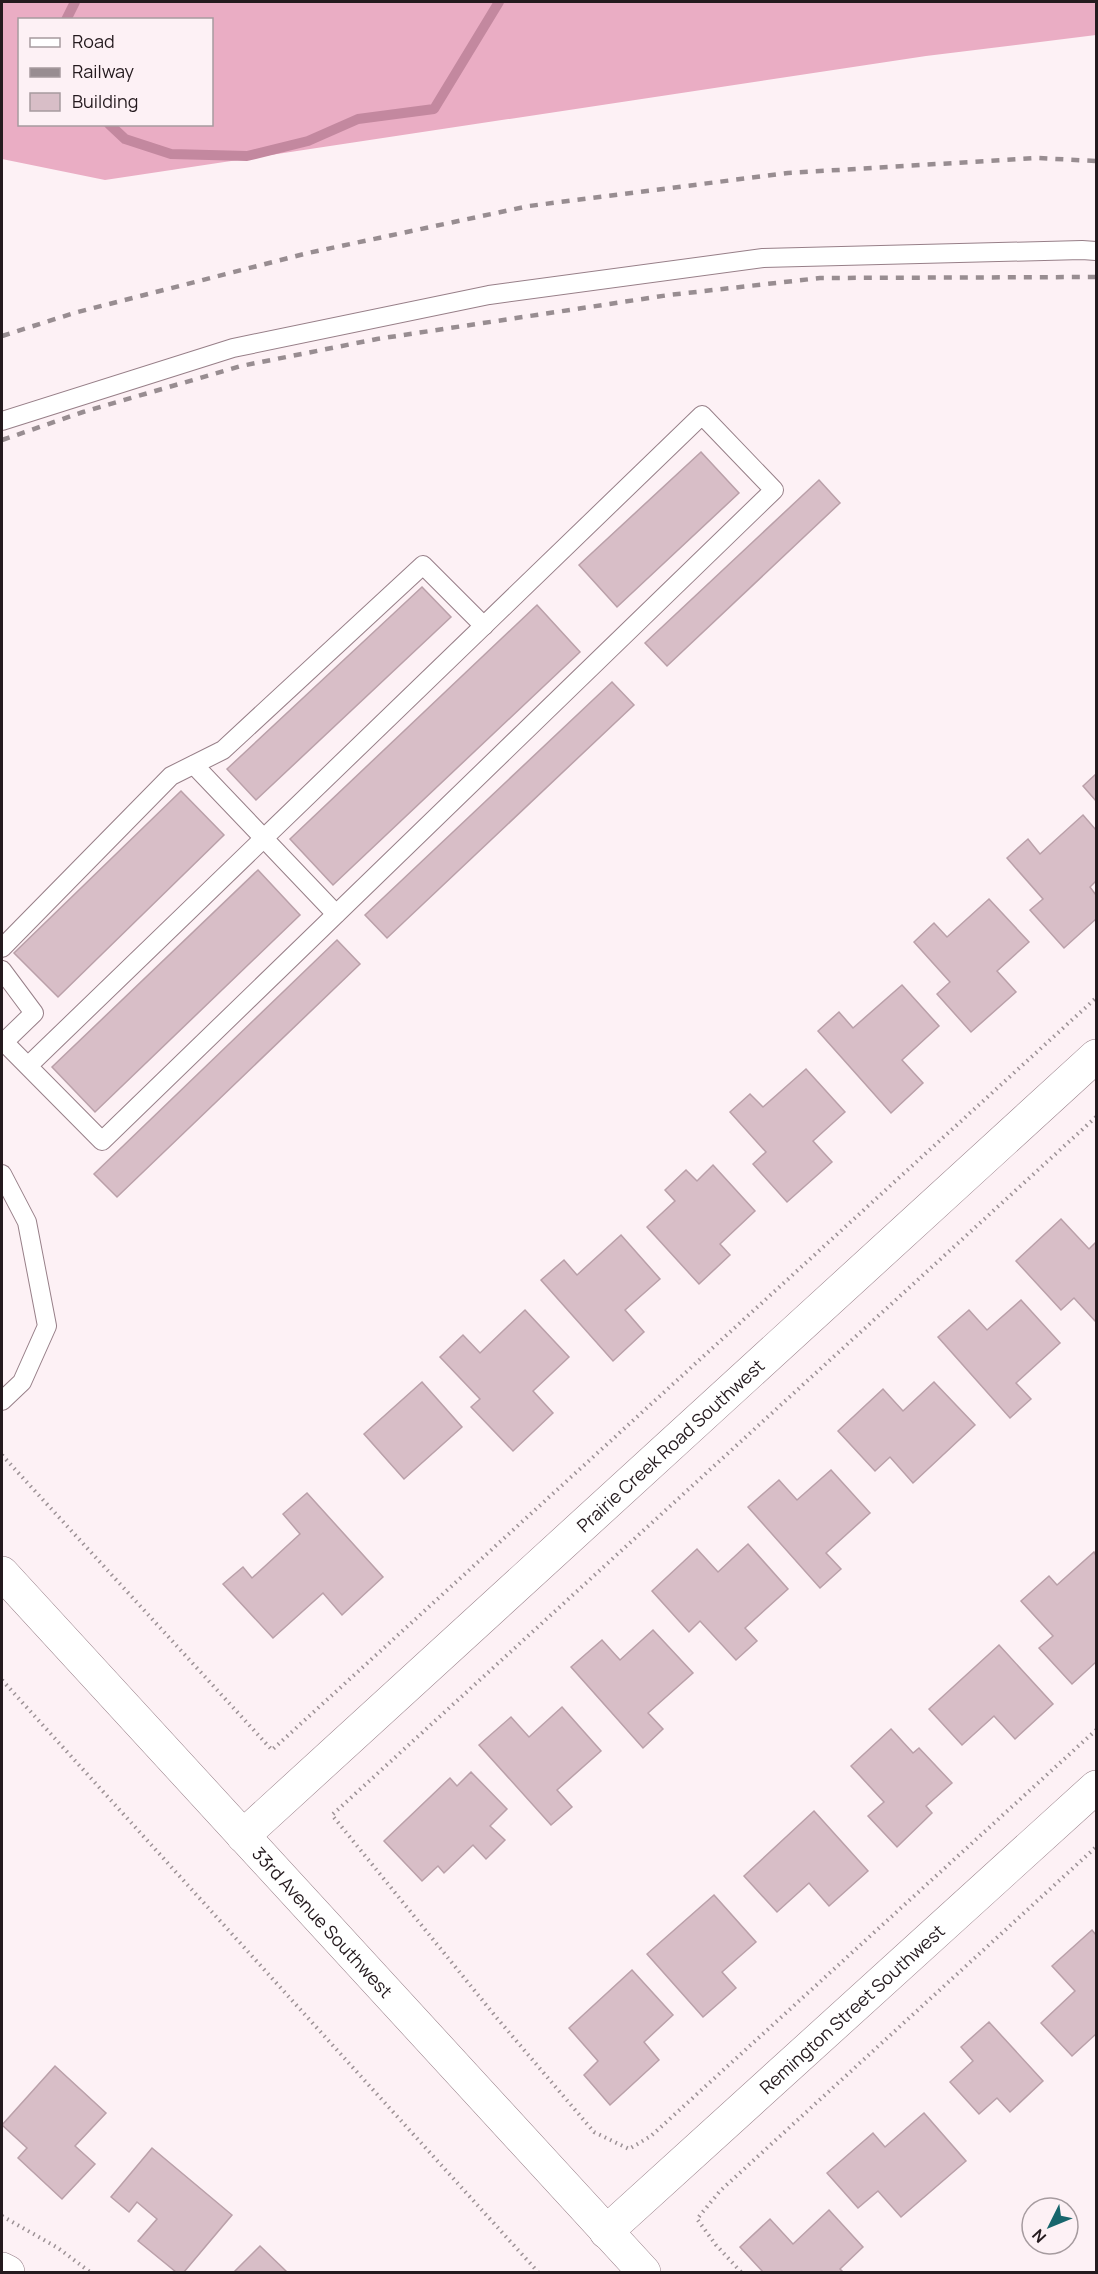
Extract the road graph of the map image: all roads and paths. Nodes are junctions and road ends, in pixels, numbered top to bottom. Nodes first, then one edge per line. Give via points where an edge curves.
1 (1096, 251) edge
2 (2, 421) edge
3 (484, 626) junction
4 (194, 765) junction
5 (263, 838) junction
6 (336, 914) junction
7 (2, 948) edge
8 (2, 970) edge
9 (1096, 998) edge
10 (3, 1043) edge
11 (1096, 1056) edge
12 (27, 1066) junction
13 (1096, 1117) edge
14 (2, 1174) edge
15 (2, 1401) edge
16 (2, 1455) edge
17 (2, 1573) edge
18 (2, 1680) edge
19 (1096, 1730) edge
20 (1096, 1787) edge
21 (243, 1836) junction
22 (1096, 1847) edge
23 (2, 2216) edge
24 (606, 2232) junction
25 (2, 2269) edge
26 (8, 2272) edge
27 (90, 2272) edge
28 (538, 2272) edge
29 (644, 2272) edge
30 (741, 2272) edge

1 - 2 lane via 763,258 489,295 233,348
3 - 4 lane via 423,565 223,750
3 - 5 lane
3 - 6 lane via 702,415 774,490
4 - 5 lane
4 - 7 lane via 171,776
5 - 6 lane
5 - 12 lane
6 - 12 lane via 102,1141
8 - 10 lane via 34,1013
9 - 16 path via 272,1750
10 - 12 lane
11 - 21 street, Prairie Creek Road Southwest
13 - 19 path via 332,1815 594,2132 629,2149 651,2136
14 - 15 lane via 27,1222 47,1326 22,1382
17 - 21 street, 33rd Avenue Southwest
18 - 28 path
20 - 24 street, Remington Street Southwest
21 - 24 street, 33rd Avenue Southwest
22 - 30 path via 720,2191 697,2219
23 - 27 path via 58,2248
24 - 29 street, 33rd Avenue Southwest
25 - 26 street

